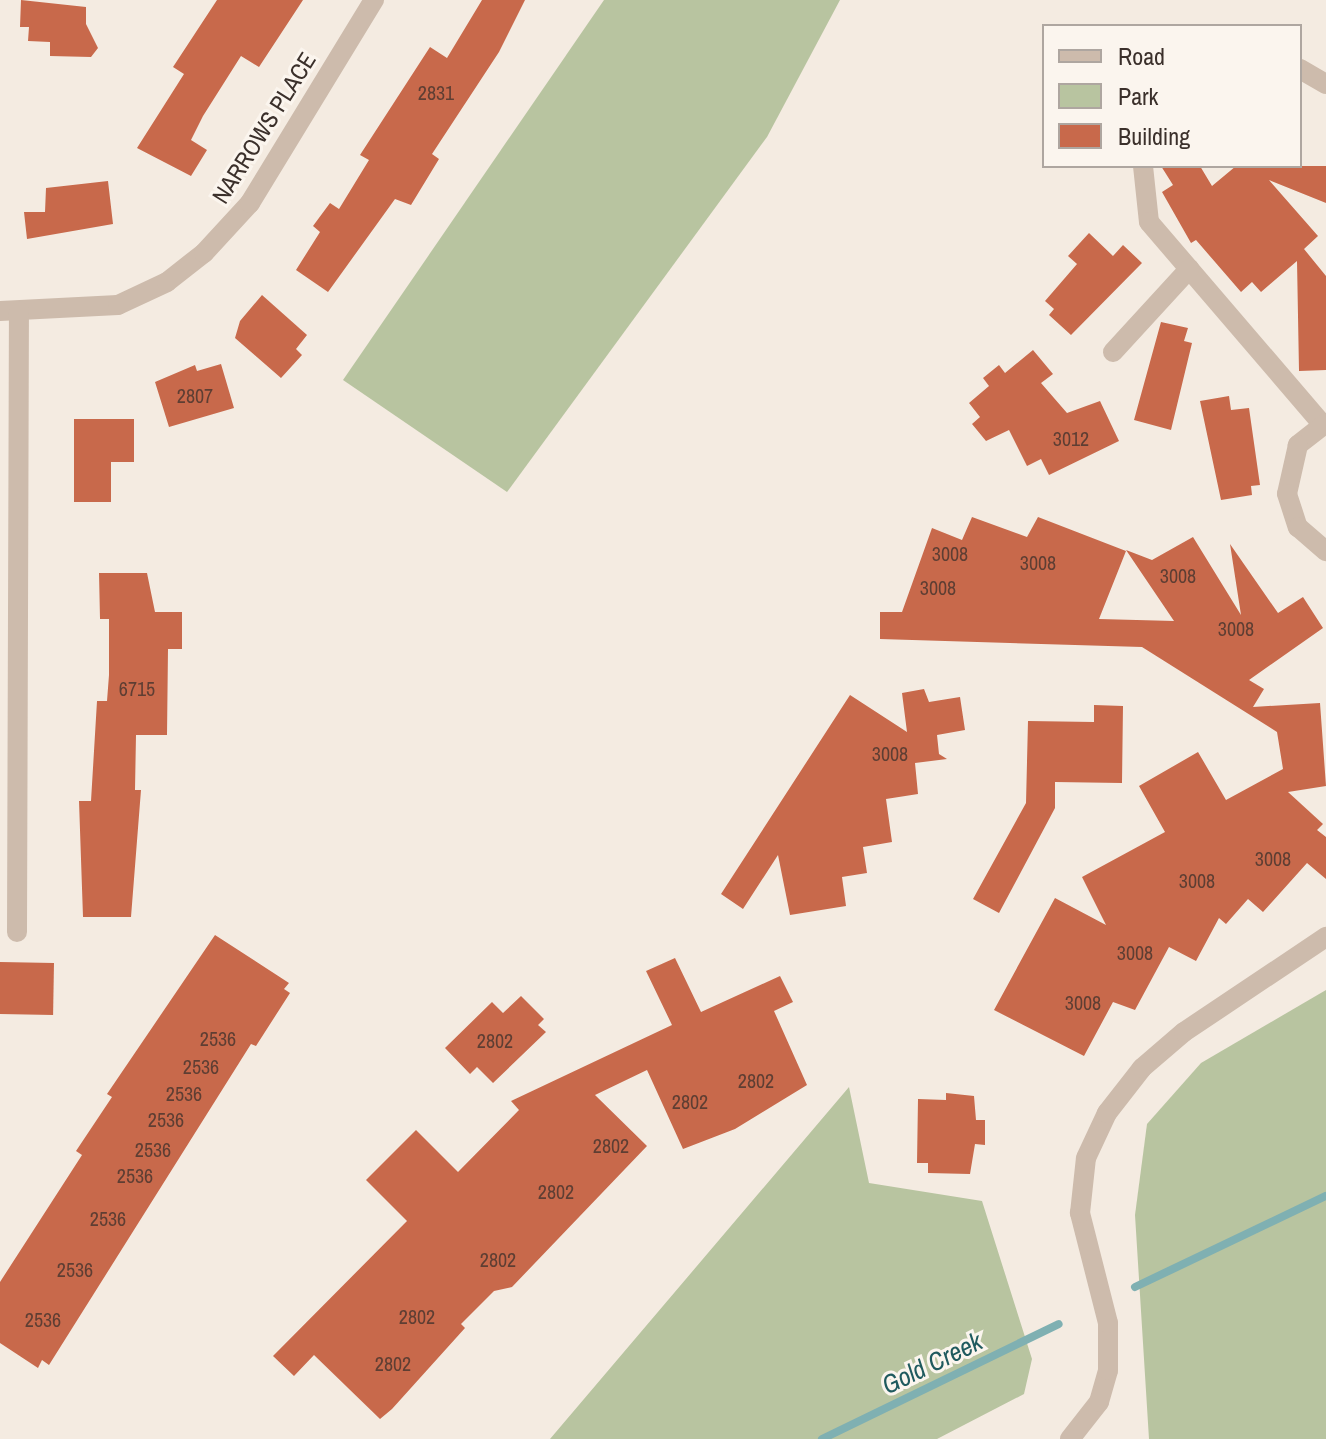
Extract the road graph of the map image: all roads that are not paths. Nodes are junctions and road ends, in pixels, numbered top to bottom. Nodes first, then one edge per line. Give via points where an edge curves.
1 (374, 0) edge
2 (1302, 70) edge
3 (1326, 84) edge
4 (1143, 168) edge
5 (1189, 269) junction
6 (10, 311) edge
7 (1113, 352) dead end
8 (1324, 424) edge
9 (1326, 551) edge
10 (17, 932) dead end
11 (1326, 937) edge
12 (1070, 1439) edge

1 - 6 street, NARROWS PLACE via 250,203 204,253 167,282 118,305
2 - 3 street
4 - 5 street via 1149,222
5 - 7 street
5 - 8 street
6 - 10 street
8 - 9 street via 1298,445 1287,494 1298,527
11 - 12 street via 1184,1032 1142,1068 1107,1113 1086,1158 1080,1213 1108,1323 1108,1370 1099,1402

